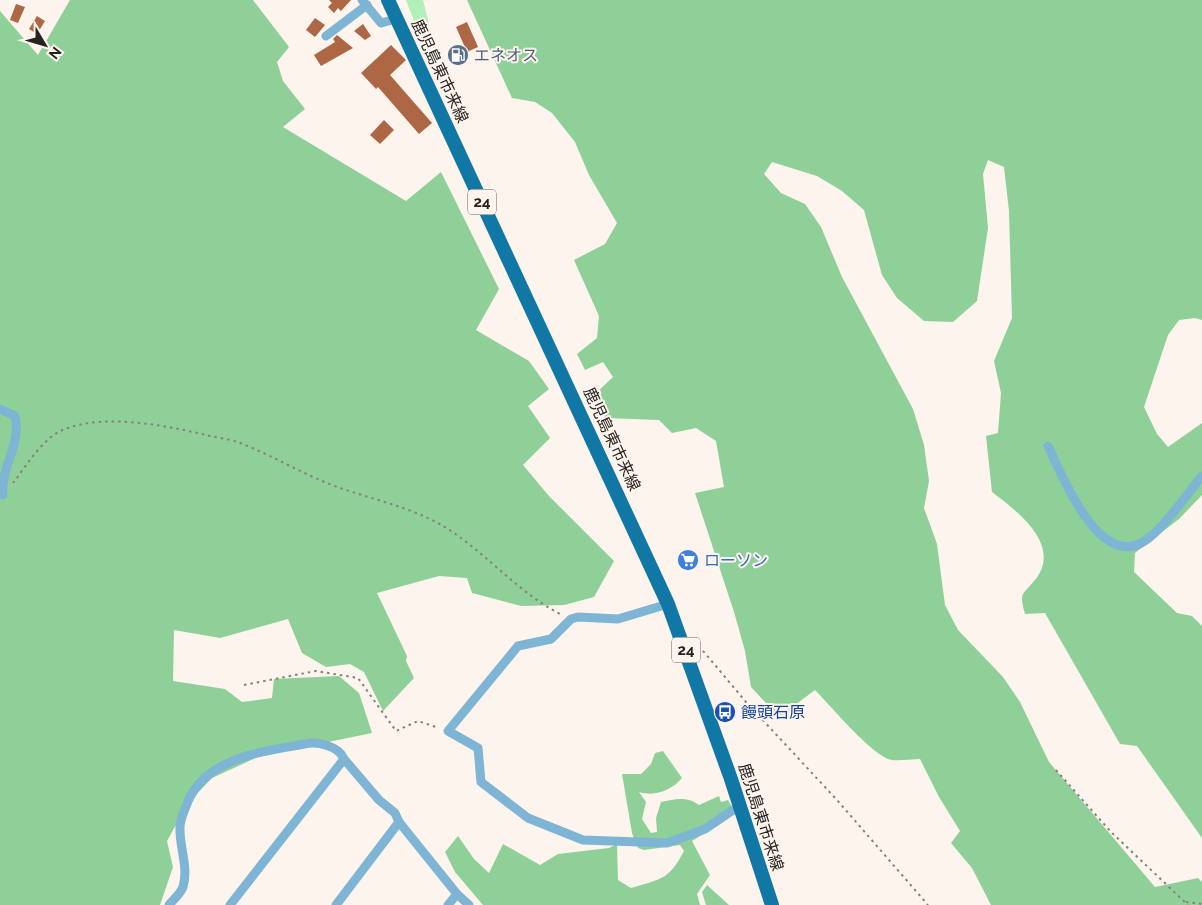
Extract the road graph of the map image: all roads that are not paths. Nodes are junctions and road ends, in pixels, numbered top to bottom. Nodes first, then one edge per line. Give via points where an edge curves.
1 (388, 0) edge
2 (364, 3) edge
3 (396, 19) junction
4 (326, 36) dead end
5 (0, 409) edge
6 (1048, 446) dead end
7 (1202, 476) edge
8 (3, 495) road end
9 (668, 604) junction
10 (344, 760) junction
11 (739, 806) junction
12 (399, 822) junction
13 (457, 894) junction
14 (169, 905) edge
15 (230, 905) edge
16 (336, 905) edge
17 (448, 905) edge
18 (469, 905) edge
19 (772, 905) edge

1 - 3 main road, 鹿児島東市来線 / 24
2 - 3 street via 381,23
2 - 4 street
3 - 9 main road, 鹿児島東市来線 / 24
5 - 8 street via 15,416 16,421 16,437 1,485
6 - 7 street via 1074,500 1093,527 1123,547 1144,542
9 - 11 main road, 鹿児島東市来線 / 24
9 - 11 street via 618,619 578,617 571,619 551,639 518,646 448,731 478,748 481,782 511,807 528,818 583,840 667,842 705,829
10 - 12 street via 379,800 395,813
10 - 14 street via 342,754 332,747 311,743 260,752 212,771 188,800 179,826 185,868 183,889
10 - 15 street
11 - 19 main road, 鹿児島東市来線 / 24
12 - 13 street
12 - 16 street
13 - 17 street
13 - 18 street

